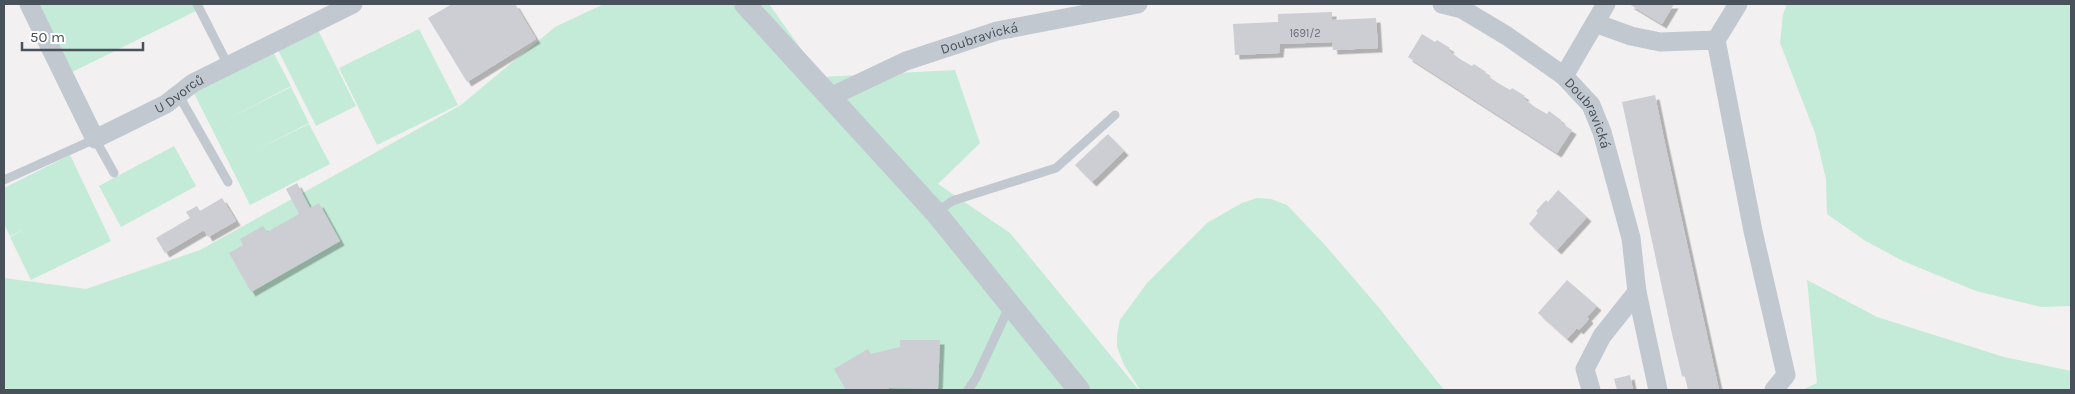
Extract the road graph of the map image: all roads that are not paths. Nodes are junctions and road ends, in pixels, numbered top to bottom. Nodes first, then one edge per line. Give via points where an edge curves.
1 (28, 4) edge
2 (197, 4) edge
3 (353, 4) edge
4 (745, 4) edge
5 (1138, 4) edge
6 (1442, 4) edge
7 (1606, 4) edge
8 (1738, 4) edge
9 (1596, 22) junction
10 (1716, 40) junction
11 (228, 65) junction
12 (1564, 76) junction
13 (178, 94) junction
14 (830, 97) junction
15 (1114, 115) dead end
16 (95, 139) junction
17 (114, 173) dead end
18 (4, 180) edge
19 (228, 182) dead end
20 (936, 214) junction
21 (1637, 292) junction
22 (1010, 305) junction
23 (968, 390) edge
24 (1079, 390) edge
25 (1590, 390) edge
26 (1658, 390) edge
27 (1774, 390) edge

1 - 16 street
2 - 11 lane
3 - 11 street, U Dvorců
4 - 14 street
5 - 14 street, Doubravická via 997,31 906,61
6 - 12 street, Doubravická via 1462,9
7 - 9 street
8 - 10 street
9 - 10 street via 1631,36 1660,42
9 - 12 street
10 - 27 street via 1753,232 1786,374
11 - 13 street, U Dvorců
12 - 21 street, Doubravická via 1591,105 1602,132 1631,238
13 - 16 street, U Dvorců via 166,104
13 - 19 lane
14 - 20 street
15 - 20 lane via 1056,168 952,201
16 - 17 lane
16 - 18 lane, U Dvorců
20 - 22 street
21 - 25 street via 1602,336 1585,369
21 - 26 street, Doubravická
22 - 23 lane
22 - 24 street

